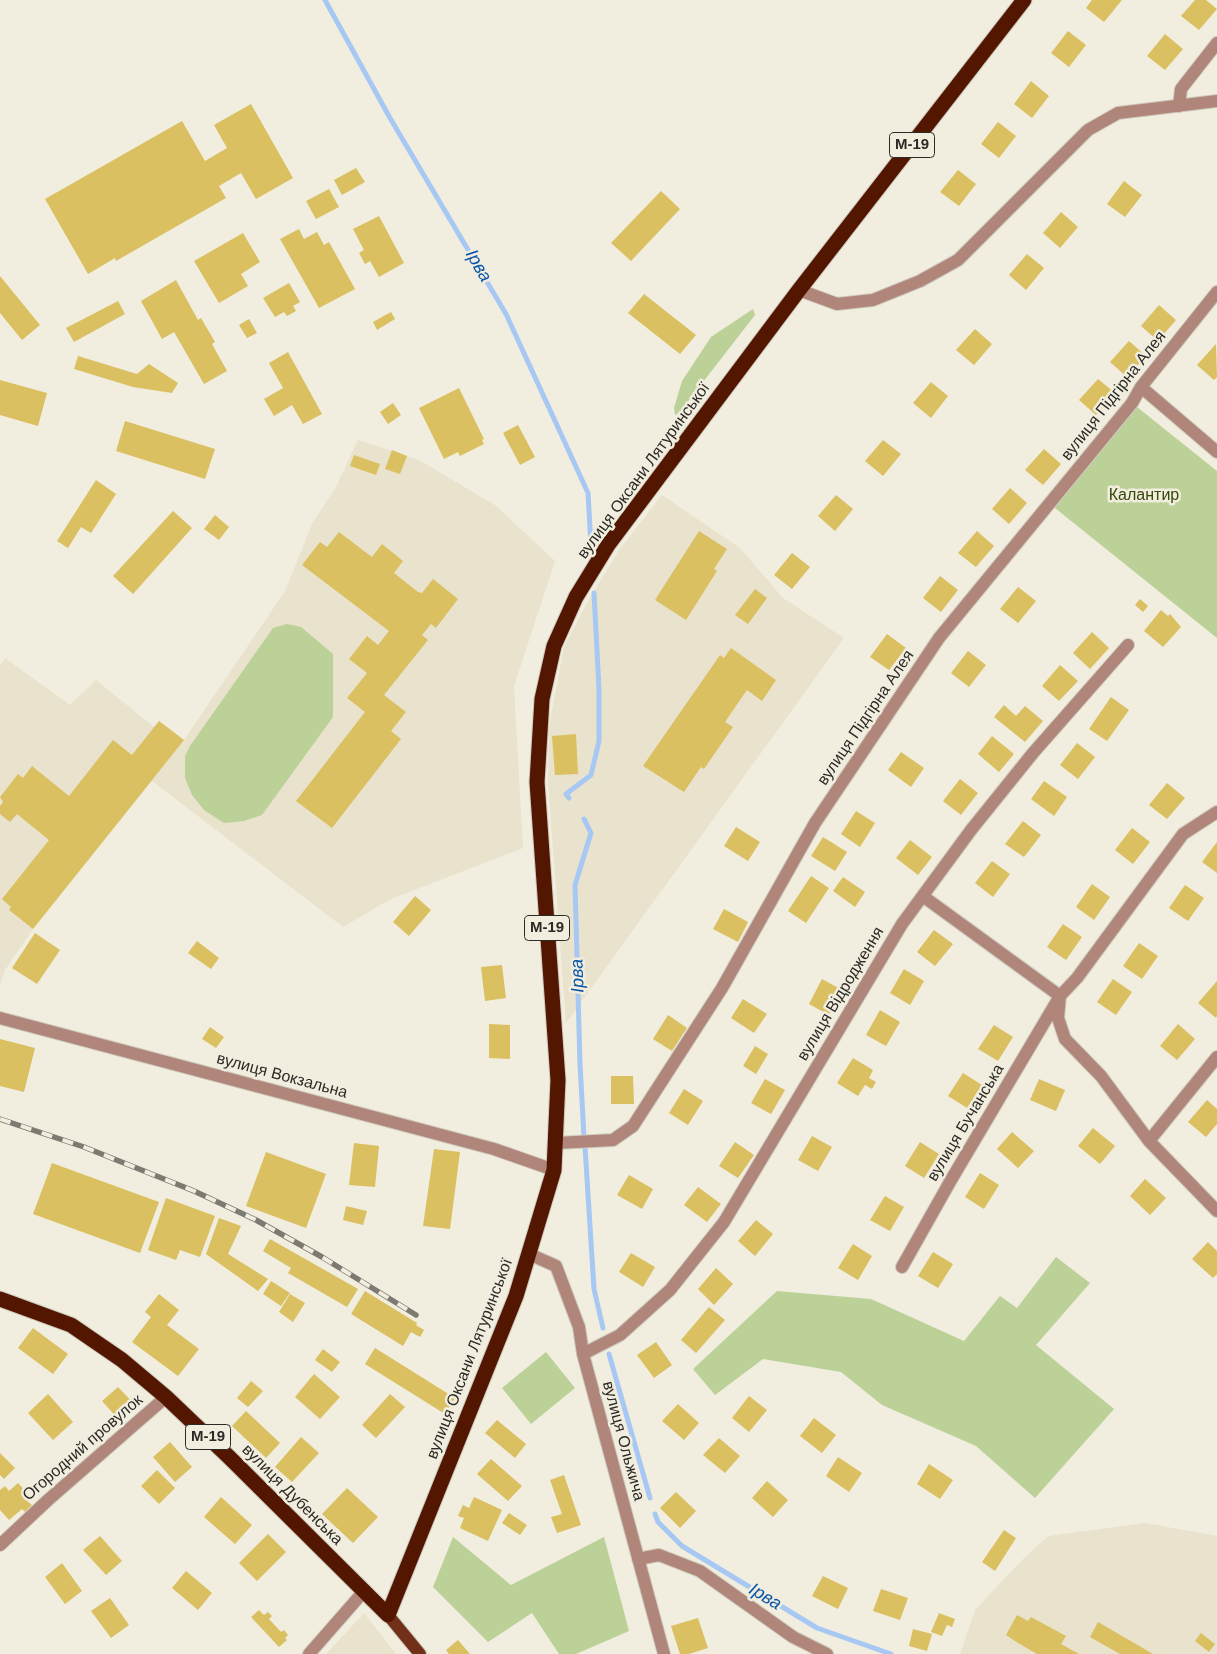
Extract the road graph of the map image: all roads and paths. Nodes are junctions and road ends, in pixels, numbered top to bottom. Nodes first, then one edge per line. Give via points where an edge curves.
1 (1024, 0) edge
2 (1217, 43) edge
3 (1217, 101) edge
4 (1179, 106) junction
5 (799, 290) junction
6 (1217, 292) edge
7 (1141, 387) junction
8 (1217, 452) edge
9 (1128, 645) dead end
10 (1217, 812) edge
11 (924, 897) junction
12 (1060, 996) junction
13 (0, 1018) edge
14 (1217, 1058) edge
15 (1149, 1141) junction
16 (557, 1143) junction
17 (554, 1170) junction
18 (1217, 1211) edge
19 (529, 1254) junction
20 (902, 1267) dead end
21 (0, 1299) edge
22 (583, 1354) junction
23 (166, 1397) junction
24 (0, 1545) edge
25 (638, 1559) junction
26 (365, 1590) junction
27 (388, 1615) junction
28 (309, 1654) edge
29 (420, 1654) edge
30 (664, 1654) edge
31 (827, 1654) edge

1 - 5 highway, М-19
2 - 4 street via 1181,89
3 - 4 street
4 - 5 street via 1118,113 1088,130 958,260 920,281 873,300 837,304
5 - 16 highway, вулиця Оксани Лятуринської / М-19 via 608,546 576,598 554,646 542,699 537,782 558,1080
6 - 7 street, вулиця Підгірна Алея
7 - 8 street
7 - 16 street, вулиця Підгірна Алея via 1132,403 939,638 815,823 722,988 633,1126 613,1140
9 - 11 street, вулиця Відродження via 996,799
10 - 12 street, вулиця Бучанська via 1182,834 1077,978
11 - 12 street
11 - 22 street, вулиця Відродження via 902,924 724,1222 670,1290 620,1335
12 - 15 street via 1058,1018 1065,1039 1101,1076
12 - 20 street, вулиця Бучанська
13 - 17 street, вулиця Вокзальна via 494,1149
14 - 15 street
15 - 18 street
16 - 17 highway, вулиця Оксани Лятуринської / М-19
17 - 19 highway, вулиця Оксани Лятуринської / М-19
19 - 22 street, вулиця Ольжича via 556,1266 579,1327
19 - 27 highway, вулиця Оксани Лятуринської / М-19 via 516,1296
21 - 23 highway, вулиця Дубенська / М-19 via 71,1326 122,1360
22 - 25 street, вулиця Ольжича
23 - 24 street, Огородний провулок
23 - 26 highway, вулиця Дубенська / М-19
25 - 30 street, вулиця Ольжича
25 - 31 street via 659,1555 700,1571 793,1637
26 - 27 highway, вулиця Дубенська / М-19
26 - 28 street
27 - 29 main road, вулиця Дубенська

